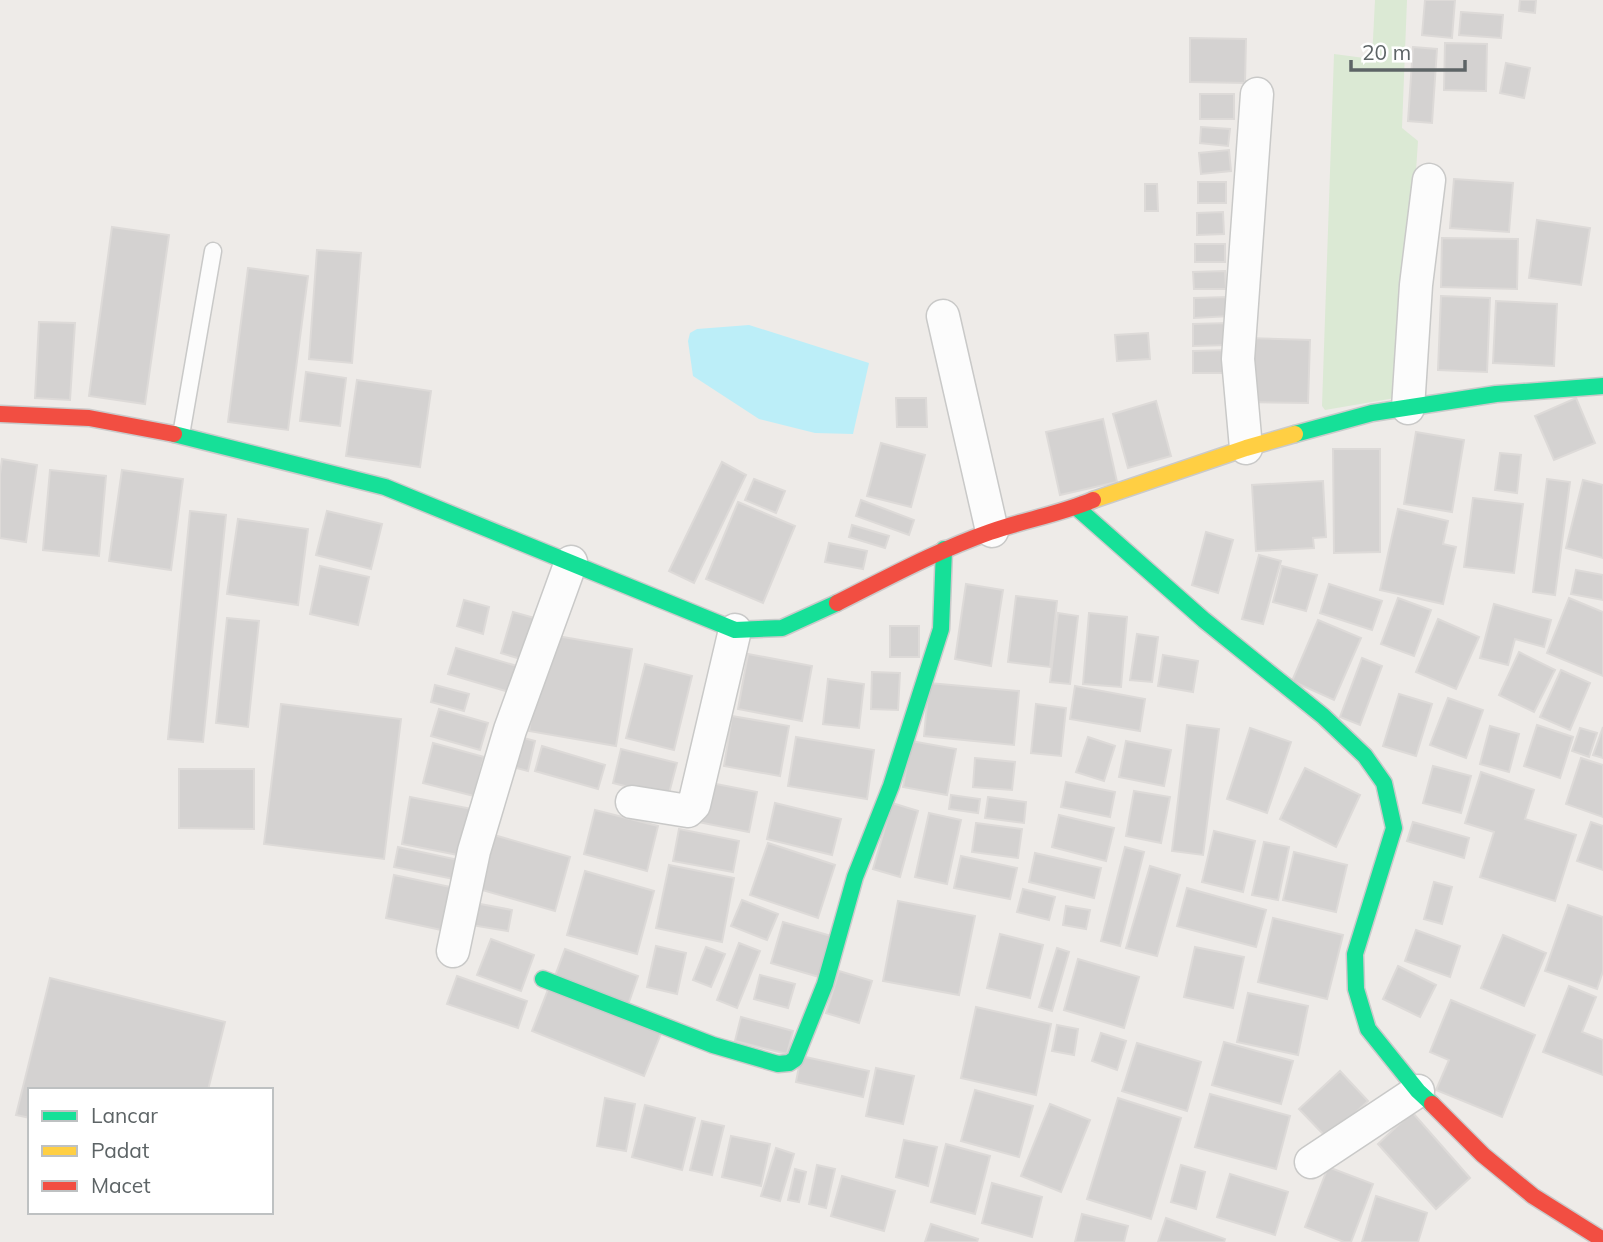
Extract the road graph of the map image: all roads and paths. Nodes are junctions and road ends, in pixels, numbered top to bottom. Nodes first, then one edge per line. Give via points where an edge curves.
1 (1257, 94) dead end
2 (1429, 180) dead end
3 (213, 251) dead end
4 (943, 316) dead end
5 (1603, 386) edge
6 (1408, 408) junction
7 (0, 414) edge
8 (181, 435) junction
9 (1246, 448) junction
10 (1076, 507) junction
11 (992, 531) junction
12 (944, 549) junction
13 (571, 562) junction
14 (735, 630) junction
15 (632, 802) dead end
16 (453, 951) dead end
17 (543, 979) dead end
18 (1418, 1091) junction
19 (1311, 1162) dead end
20 (1603, 1240) edge

1 - 9 street via 1238,359
2 - 6 street
3 - 8 lane
4 - 11 street
5 - 6 street via 1496,394
6 - 9 street via 1372,413
7 - 8 street via 89,418
8 - 13 street via 385,487
9 - 10 street
10 - 11 street
10 - 18 street via 1204,620 1323,716 1365,756 1384,783 1394,828 1355,954 1356,989 1368,1030
11 - 12 street
12 - 14 street via 801,621 782,628
12 - 17 street via 940,629 891,786 855,877 825,984 795,1059 778,1065 713,1045
13 - 14 street
13 - 16 street via 510,730 474,851
14 - 15 street via 694,805 688,811
18 - 19 street
18 - 20 street via 1503,1172

